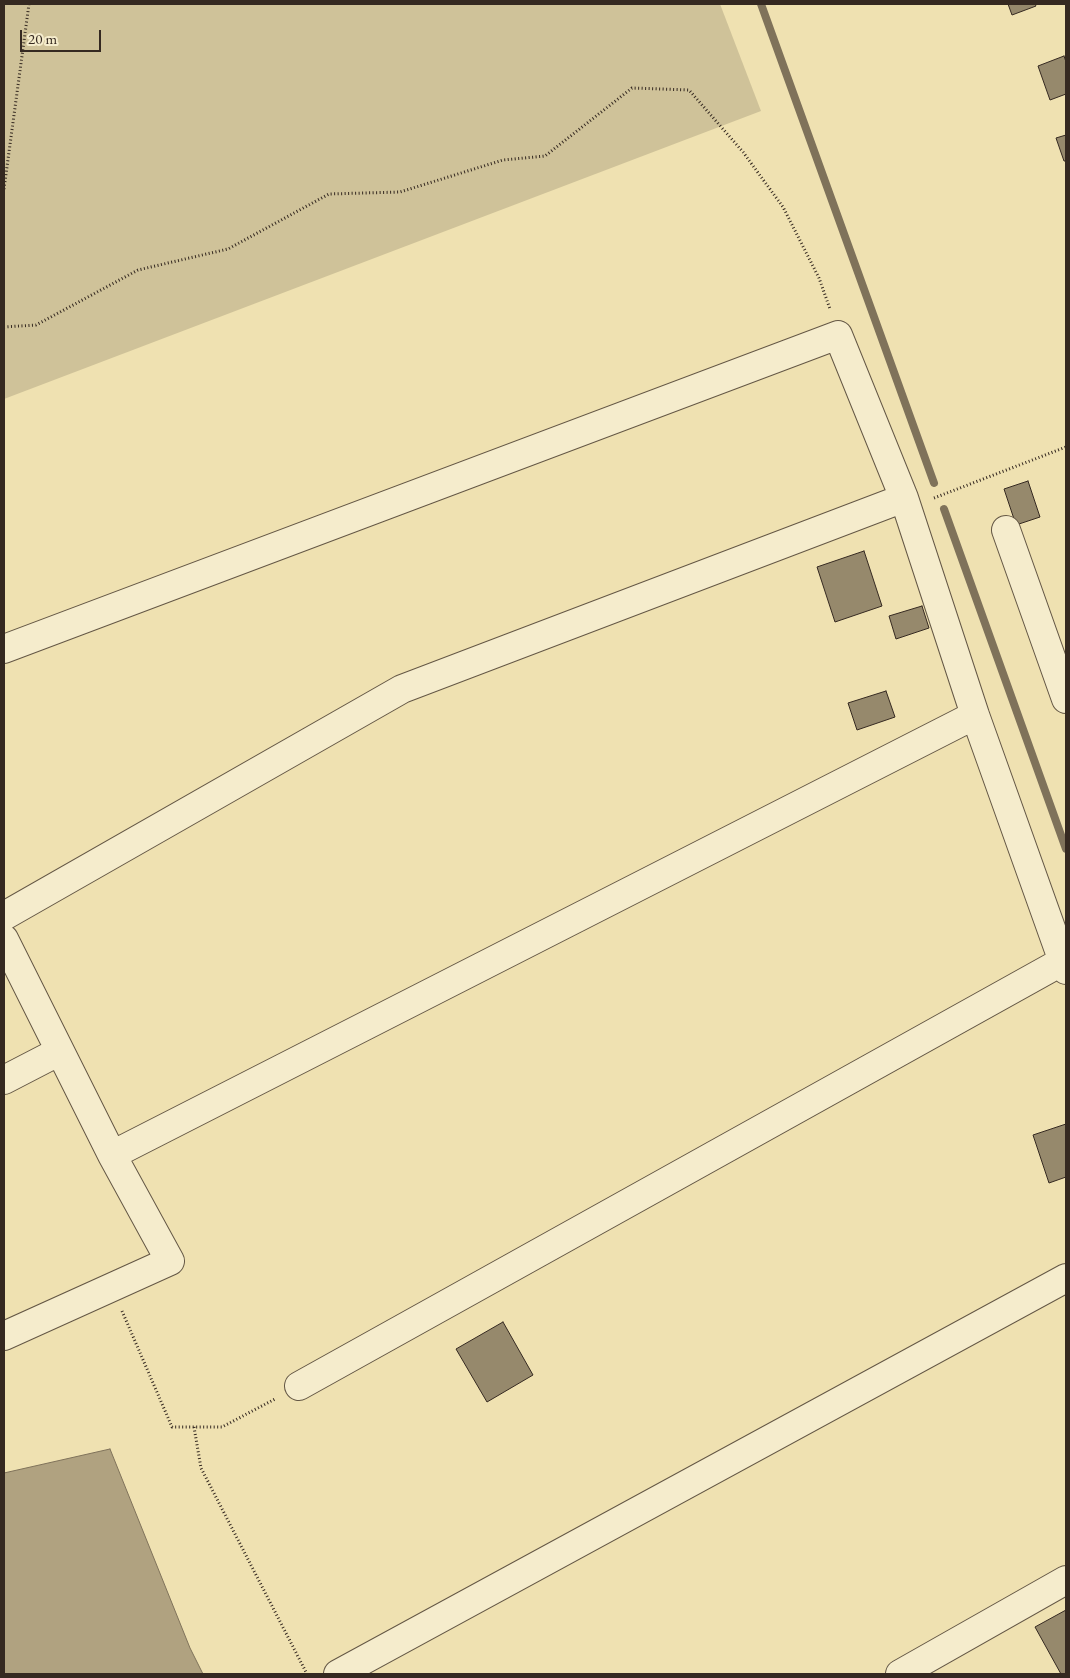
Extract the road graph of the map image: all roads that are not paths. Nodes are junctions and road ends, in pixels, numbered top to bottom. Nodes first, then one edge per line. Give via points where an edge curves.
1 (906, 503) junction
2 (1006, 530) dead end
3 (4, 649) edge
4 (1066, 699) edge
5 (975, 715) junction
6 (4, 916) edge
7 (4, 939) edge
8 (1064, 966) edge
9 (60, 1052) junction
10 (4, 1080) edge
11 (112, 1155) junction
12 (1066, 1278) edge
13 (4, 1336) edge
14 (299, 1386) road end
15 (1066, 1580) edge
16 (338, 1674) edge
17 (900, 1674) edge

1 - 3 street via 838,335
1 - 5 street
1 - 6 street via 402,689
2 - 4 street
5 - 8 street
5 - 11 street
7 - 9 street
8 - 14 street
9 - 10 street
9 - 11 street
11 - 13 street via 170,1261
12 - 16 street
15 - 17 street

